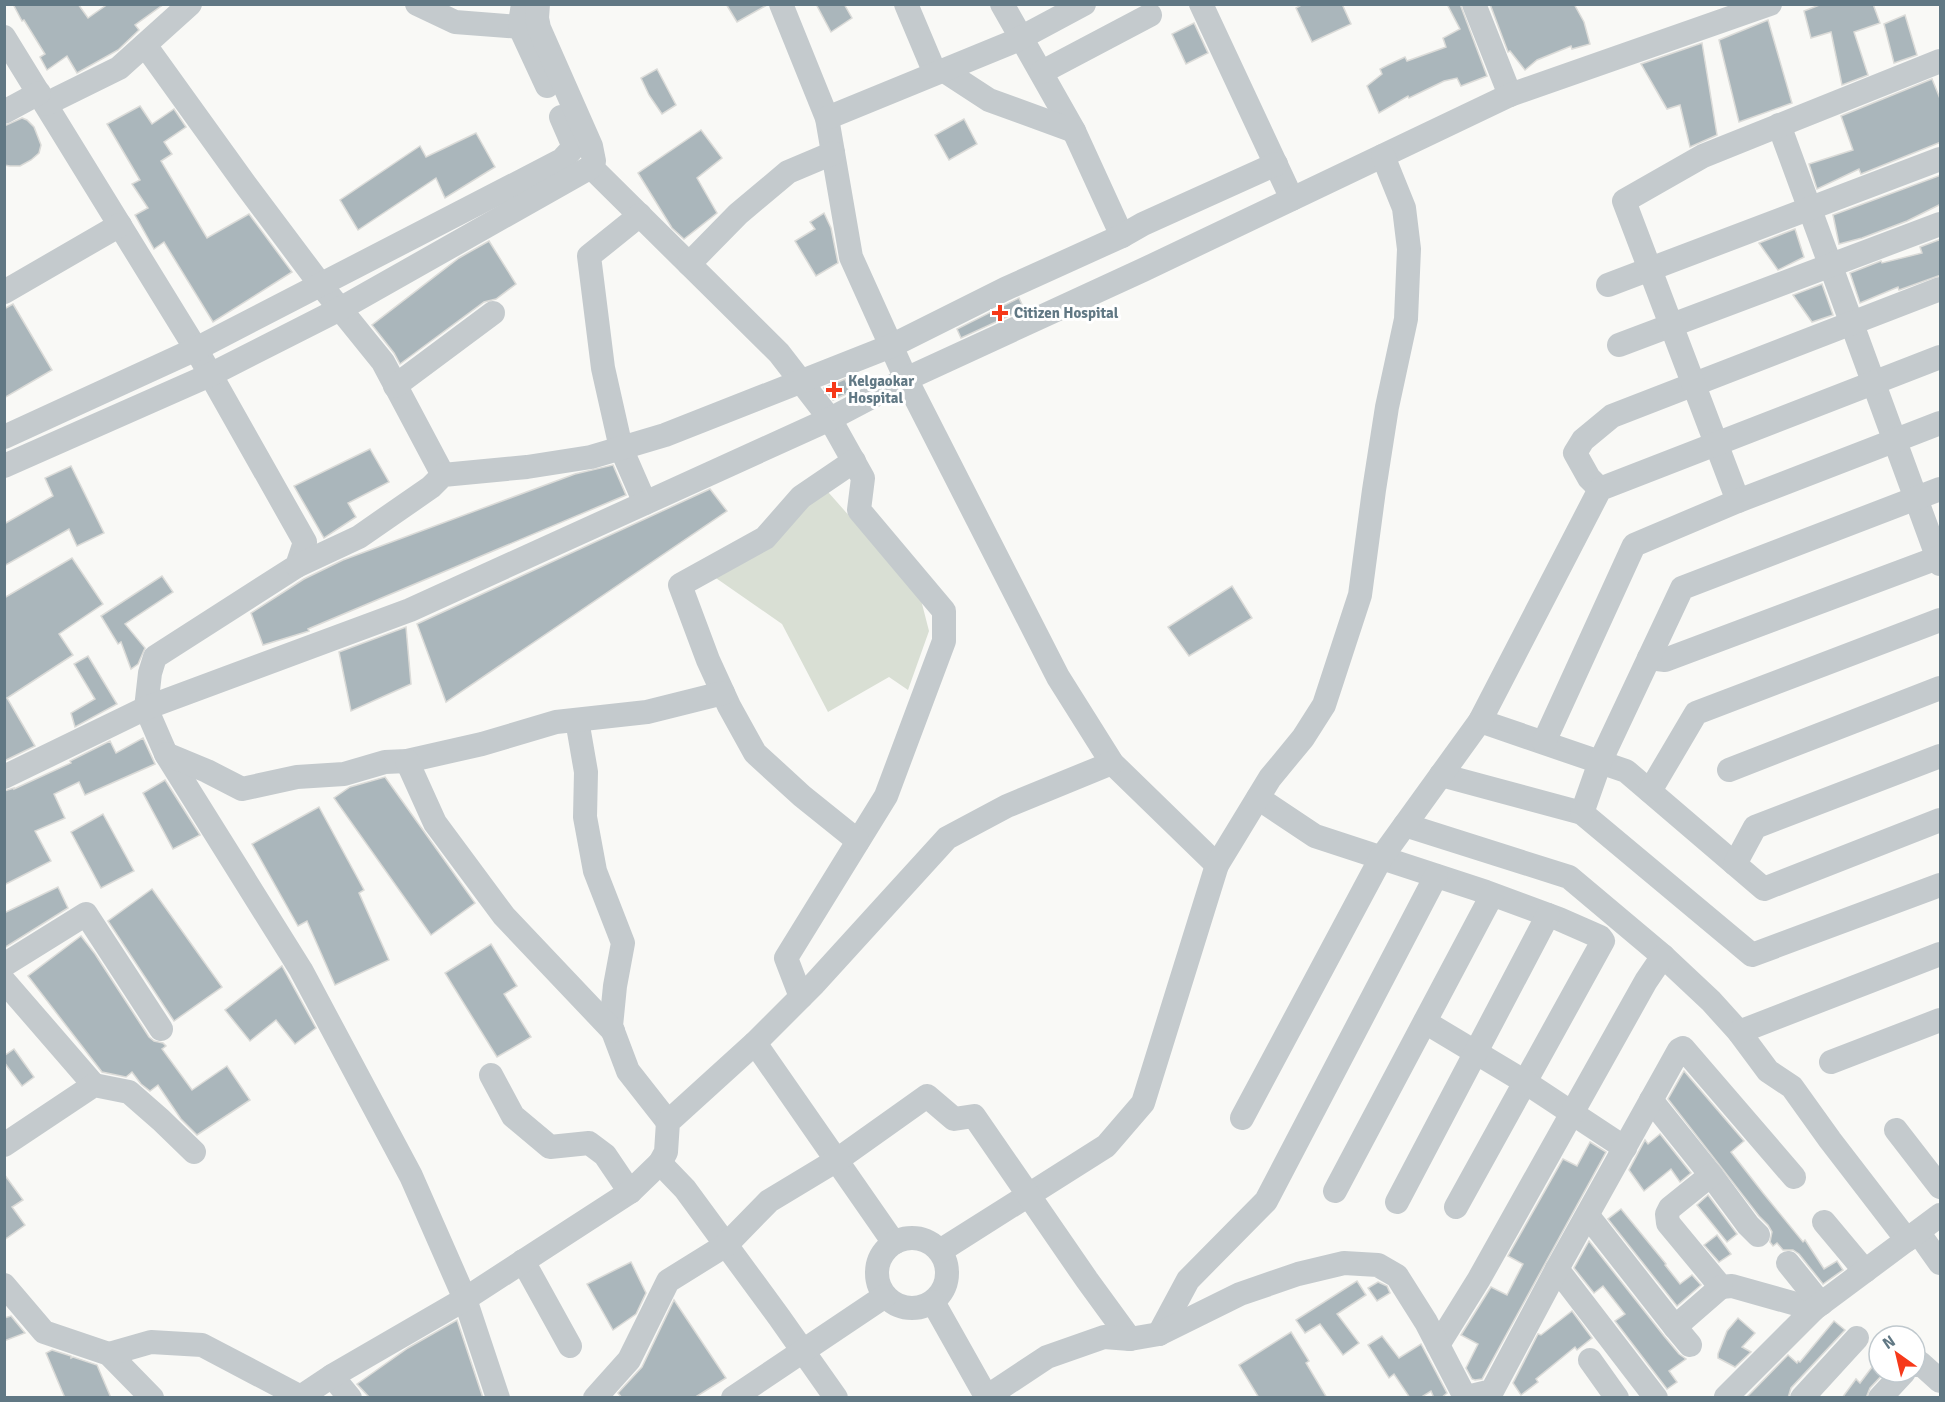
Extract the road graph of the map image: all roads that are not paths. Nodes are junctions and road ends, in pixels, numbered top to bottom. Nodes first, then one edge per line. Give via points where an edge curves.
1 (190, 4) edge
2 (417, 4) edge
3 (538, 4) edge
4 (782, 4) edge
5 (906, 4) edge
6 (1002, 4) edge
7 (1084, 4) edge
8 (1201, 4) edge
9 (1474, 4) edge
10 (1770, 4) edge
11 (1150, 15) dead end
12 (522, 16) edge
13 (4, 37) edge
14 (1022, 37) junction
15 (145, 45) junction
16 (1941, 61) edge
17 (939, 72) junction
18 (1042, 72) junction
19 (1510, 95) junction
20 (42, 99) junction
21 (4, 112) edge
22 (826, 118) junction
23 (1779, 126) junction
24 (1074, 131) junction
25 (833, 153) junction
26 (1383, 156) junction
27 (1941, 159) edge
28 (1276, 164) junction
29 (591, 167) junction
30 (1292, 199) junction
31 (1810, 209) junction
32 (640, 215) junction
33 (1941, 224) edge
34 (120, 225) junction
35 (1122, 236) junction
36 (689, 264) junction
37 (1830, 265) junction
38 (1650, 269) junction
39 (320, 284) junction
40 (1608, 285) dead end
41 (1941, 289) edge
42 (4, 292) edge
43 (340, 309) junction
44 (493, 314) dead end
45 (1852, 323) junction
46 (1671, 325) junction
47 (1619, 345) dead end
48 (891, 346) junction
49 (196, 349) junction
50 (1941, 357) edge
51 (210, 375) junction
52 (906, 380) junction
53 (802, 382) junction
54 (1874, 383) junction
55 (1694, 384) junction
56 (395, 386) junction
57 (830, 419) junction
58 (1941, 423) edge
59 (4, 438) edge
60 (1895, 440) junction
61 (1716, 444) junction
62 (621, 448) junction
63 (854, 462) junction
64 (4, 466) edge
65 (443, 475) junction
66 (1600, 489) junction
67 (1941, 489) edge
68 (1916, 497) junction
69 (1738, 501) junction
70 (645, 503) junction
71 (1940, 559) edge
72 (297, 566) junction
73 (1941, 620) edge
74 (1649, 658) junction
75 (1941, 688) edge
76 (723, 693) junction
77 (146, 708) junction
78 (577, 720) junction
79 (1480, 721) junction
80 (1544, 742) junction
81 (166, 754) junction
82 (1941, 756) edge
83 (407, 761) junction
84 (1600, 762) junction
85 (1112, 763) junction
86 (1729, 770) dead end
87 (1441, 775) junction
88 (4, 777) edge
89 (1650, 791) junction
90 (1258, 798) junction
91 (1582, 813) junction
92 (1941, 820) edge
93 (1405, 825) junction
94 (858, 841) junction
95 (1381, 858) junction
96 (1735, 864) junction
97 (1217, 865) junction
98 (1436, 876) junction
99 (1941, 885) edge
100 (1492, 895) junction
101 (1548, 915) junction
102 (1941, 954) edge
103 (1663, 956) junction
104 (4, 965) edge
105 (4, 981) edge
106 (801, 997) junction
107 (1941, 1020) edge
108 (1425, 1022) junction
109 (161, 1029) dead end
110 (613, 1031) junction
111 (1739, 1032) junction
112 (755, 1043) junction
113 (1476, 1052) junction
114 (1831, 1062) dead end
115 (491, 1075) dead end
116 (1525, 1082) junction
117 (94, 1085) junction
118 (1651, 1100) junction
119 (1572, 1113) junction
120 (1242, 1118) dead end
121 (669, 1122) junction
122 (1896, 1130) dead end
123 (4, 1145) edge
124 (1625, 1148) junction
125 (194, 1152) dead end
126 (837, 1160) junction
127 (660, 1163) junction
128 (1711, 1175) junction
129 (1794, 1177) dead end
130 (1941, 1187) edge
131 (1335, 1191) dead end
132 (630, 1192) junction
133 (1028, 1195) junction
134 (1397, 1202) dead end
135 (1456, 1207) dead end
136 (1941, 1215) edge
137 (1587, 1216) junction
138 (1824, 1222) dead end
139 (1758, 1235) dead end
140 (1912, 1236) junction
141 (894, 1243) junction
142 (726, 1245) junction
143 (940, 1251) junction
144 (523, 1261) junction
145 (1788, 1263) dead end
146 (1941, 1263) edge
147 (1557, 1269) junction
148 (1865, 1271) junction
149 (4, 1285) edge
150 (1735, 1288) junction
151 (885, 1296) junction
152 (465, 1299) junction
153 (933, 1302) junction
154 (1817, 1307) junction
155 (1160, 1334) junction
156 (1857, 1338) dead end
157 (1130, 1339) junction
158 (570, 1346) dead end
159 (1438, 1346) junction
160 (802, 1351) junction
161 (109, 1354) junction
162 (1590, 1360) dead end
163 (1927, 1370) edge
164 (332, 1376) junction
165 (1941, 1382) edge
166 (1896, 1384) edge
167 (1721, 1393) edge
168 (1494, 1394) edge
169 (1650, 1395) edge
170 (300, 1397) edge
171 (986, 1397) edge
172 (1464, 1397) edge
173 (152, 1398) edge
174 (350, 1398) edge
175 (498, 1398) edge
176 (595, 1398) edge
177 (733, 1398) edge
178 (836, 1398) edge
179 (1617, 1398) edge
180 (1802, 1398) edge
181 (1880, 1398) edge

1 - 15 street
2 - 12 street via 455,22
3 - 29 street via 539,27 591,146
4 - 22 street
5 - 17 street
6 - 14 street
7 - 14 street
8 - 28 street
9 - 19 street
10 - 19 street
11 - 18 street
12 - 39 street via 572,141 571,152
13 - 20 street
14 - 17 street
14 - 18 street
15 - 20 street via 119,68
15 - 39 street
16 - 23 street
17 - 22 street
17 - 24 street via 989,100
18 - 24 street
19 - 26 street
20 - 21 street
20 - 34 street
22 - 25 street
23 - 31 street
23 - 38 street via 1703,156 1624,201
24 - 35 street
25 - 36 street via 788,172 738,214
25 - 48 street via 851,257
26 - 30 street
26 - 90 street via 1404,208 1409,249 1406,319 1387,407 1360,595 1324,705
27 - 31 street
28 - 30 street
28 - 35 street
29 - 32 street
29 - 43 street
30 - 52 street
31 - 37 street
31 - 38 street
32 - 36 street
32 - 62 street via 588,256 603,368
33 - 37 street
34 - 42 street
34 - 49 street
35 - 48 street
36 - 53 street via 779,353
37 - 45 street
37 - 46 street
38 - 40 street
38 - 46 street
39 - 43 street
39 - 49 street
41 - 45 street
43 - 51 street
43 - 56 street via 383,362
44 - 56 street
45 - 54 street
45 - 55 street
46 - 47 street
46 - 55 street
48 - 52 street
48 - 53 street
49 - 51 street
49 - 59 street
50 - 54 street
51 - 64 street
51 - 72 street via 305,542
52 - 57 street
52 - 85 street via 1058,677
53 - 57 street
53 - 62 street
54 - 60 street
54 - 61 street
55 - 61 street
55 - 66 street via 1612,416 1583,440 1575,453
56 - 65 street
57 - 63 street
57 - 70 street
58 - 60 street
60 - 68 street
60 - 69 street
61 - 66 street
61 - 69 street
62 - 65 street via 527,467
62 - 70 street
63 - 76 street via 801,497 765,538 680,585
63 - 94 street via 863,478 859,510 944,611 944,641 886,796
65 - 72 street via 359,537
66 - 79 street
67 - 68 street
68 - 71 street
68 - 74 street via 1682,588
69 - 80 street via 1634,545
70 - 77 street via 410,610
71 - 74 street via 1665,660
72 - 77 street via 155,657
73 - 89 street via 1696,712
74 - 84 street
75 - 86 street
76 - 78 street via 647,712
76 - 94 street via 755,753
77 - 81 street
77 - 88 street
78 - 83 street
78 - 110 street via 586,772 585,817 595,871 623,943 615,986
79 - 80 street
79 - 87 street
80 - 84 street
81 - 83 street via 242,789
81 - 152 street via 301,970 411,1176
82 - 96 street via 1755,827
83 - 110 street via 435,824 504,916
84 - 89 street via 1626,771
84 - 91 street
85 - 97 street
85 - 106 street via 1007,806 947,838
87 - 91 street
87 - 93 street
89 - 96 street
90 - 95 street via 1315,836
90 - 97 street
91 - 99 street via 1752,955
92 - 96 street via 1764,889
93 - 95 street
93 - 103 street via 1569,877
94 - 106 street via 786,958
95 - 98 street
95 - 120 street
97 - 133 street via 1143,1103 1106,1146
98 - 100 street
98 - 155 street via 1266,1201 1188,1280
100 - 101 street
100 - 108 street
101 - 113 street
101 - 116 street via 1603,941
102 - 111 street
103 - 111 street
103 - 119 street
104 - 109 street via 86,914
105 - 117 street
106 - 112 street
107 - 114 street
108 - 113 street
108 - 131 street
110 - 121 street via 628,1071
111 - 140 street via 1768,1071 1792,1087 1830,1140
112 - 121 street
112 - 126 street
113 - 116 street
113 - 134 street
115 - 132 street via 513,1116 550,1147 589,1143 605,1155
116 - 119 street
116 - 135 street
117 - 123 street
117 - 125 street via 129,1092
118 - 124 street
118 - 128 street
118 - 129 street via 1683,1048
119 - 124 street
119 - 159 street
121 - 127 street via 666,1152
122 - 130 street
124 - 137 street
126 - 133 street via 927,1096 954,1119 974,1116
126 - 141 street
126 - 142 street via 769,1201
127 - 132 street
127 - 142 street via 685,1189
128 - 139 street
128 - 150 street via 1670,1208 1668,1222
132 - 144 street
133 - 143 street
133 - 157 street
136 - 140 street
137 - 147 street
137 - 150 street via 1682,1336
138 - 148 street
140 - 146 street
140 - 148 street
141 - 143 street via 919,1238
141 - 151 street via 879,1262 879,1286
142 - 160 street
142 - 176 street via 668,1281 629,1360
143 - 153 street via 947,1264 947,1278 943,1292
144 - 152 street
144 - 158 street
145 - 154 street
147 - 168 street
147 - 169 street
148 - 154 street
149 - 161 street via 44,1332
150 - 154 street
151 - 153 street via 908,1308
151 - 160 street
152 - 164 street
152 - 175 street
153 - 171 street
154 - 167 street
155 - 157 street
155 - 159 street via 1240,1294 1344,1263 1378,1265 1397,1276
156 - 180 street
157 - 171 street via 1104,1337 1047,1356
159 - 172 street
160 - 177 street
160 - 178 street
161 - 170 street via 151,1342 202,1346
161 - 173 street
162 - 179 street
163 - 165 street
164 - 170 street
164 - 174 street
166 - 181 street
168 - 172 street

